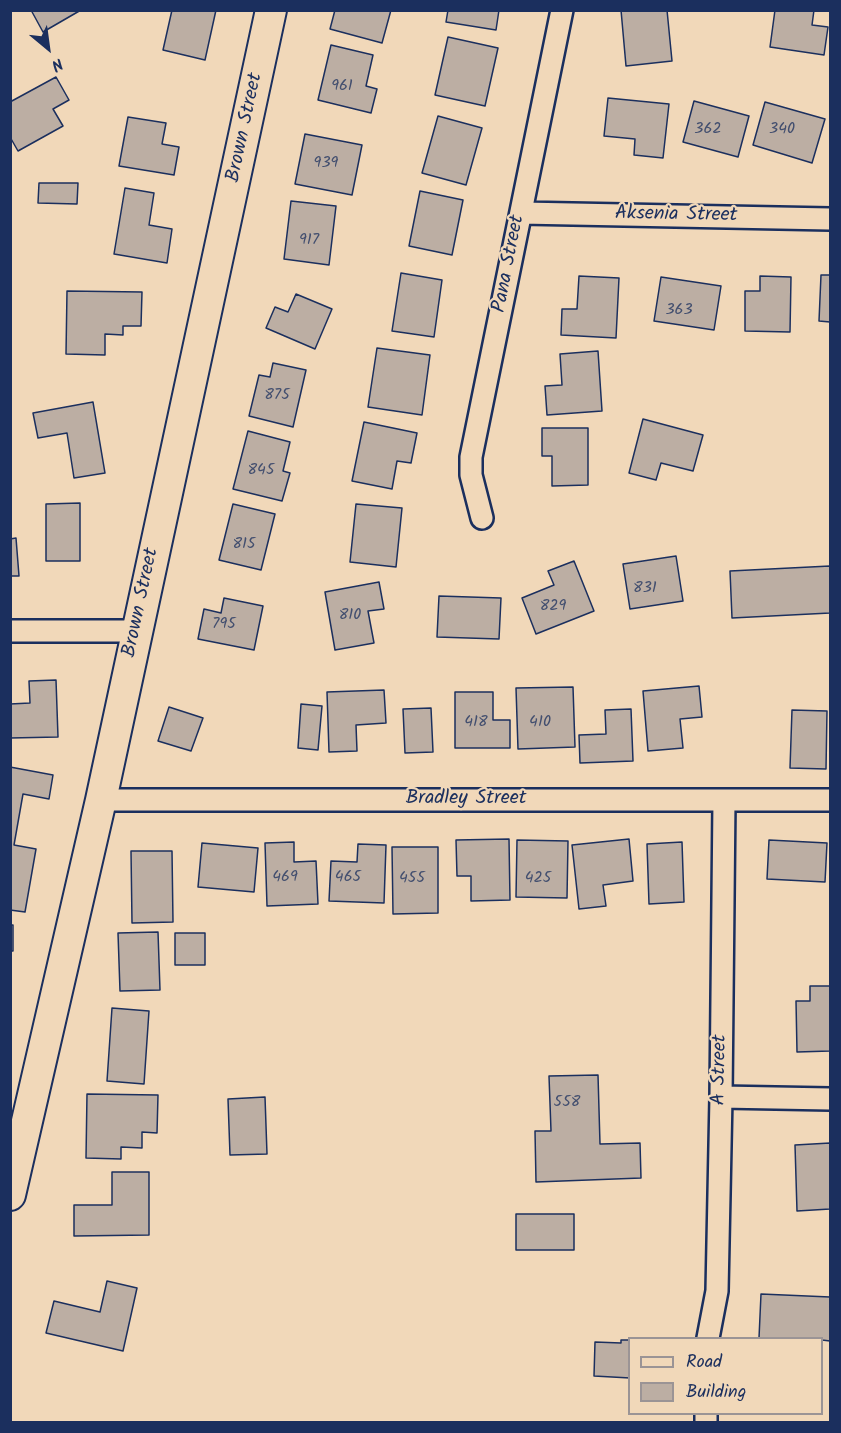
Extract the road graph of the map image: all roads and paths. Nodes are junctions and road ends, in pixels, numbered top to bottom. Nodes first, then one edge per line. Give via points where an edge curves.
1 (271, 10) edge
2 (562, 10) edge
3 (521, 213) junction
4 (831, 219) edge
5 (482, 518) dead end
6 (10, 631) edge
7 (136, 632) junction
8 (101, 800) junction
9 (724, 800) junction
10 (831, 800) edge
11 (721, 1097) junction
12 (831, 1099) edge
13 (10, 1195) edge
14 (708, 1337) edge

1 - 7 street, Brown Street
2 - 3 street, Pana Street
3 - 4 street, Aksenia Street
3 - 5 street, Pana Street via 471,457 471,475
6 - 7 street
7 - 8 street, Brown Street
8 - 9 street, Bradley Street
8 - 13 street, Brown Street
9 - 10 street, Bradley Street
9 - 11 street, A Street
11 - 12 street
11 - 14 street, A Street via 717,1291

